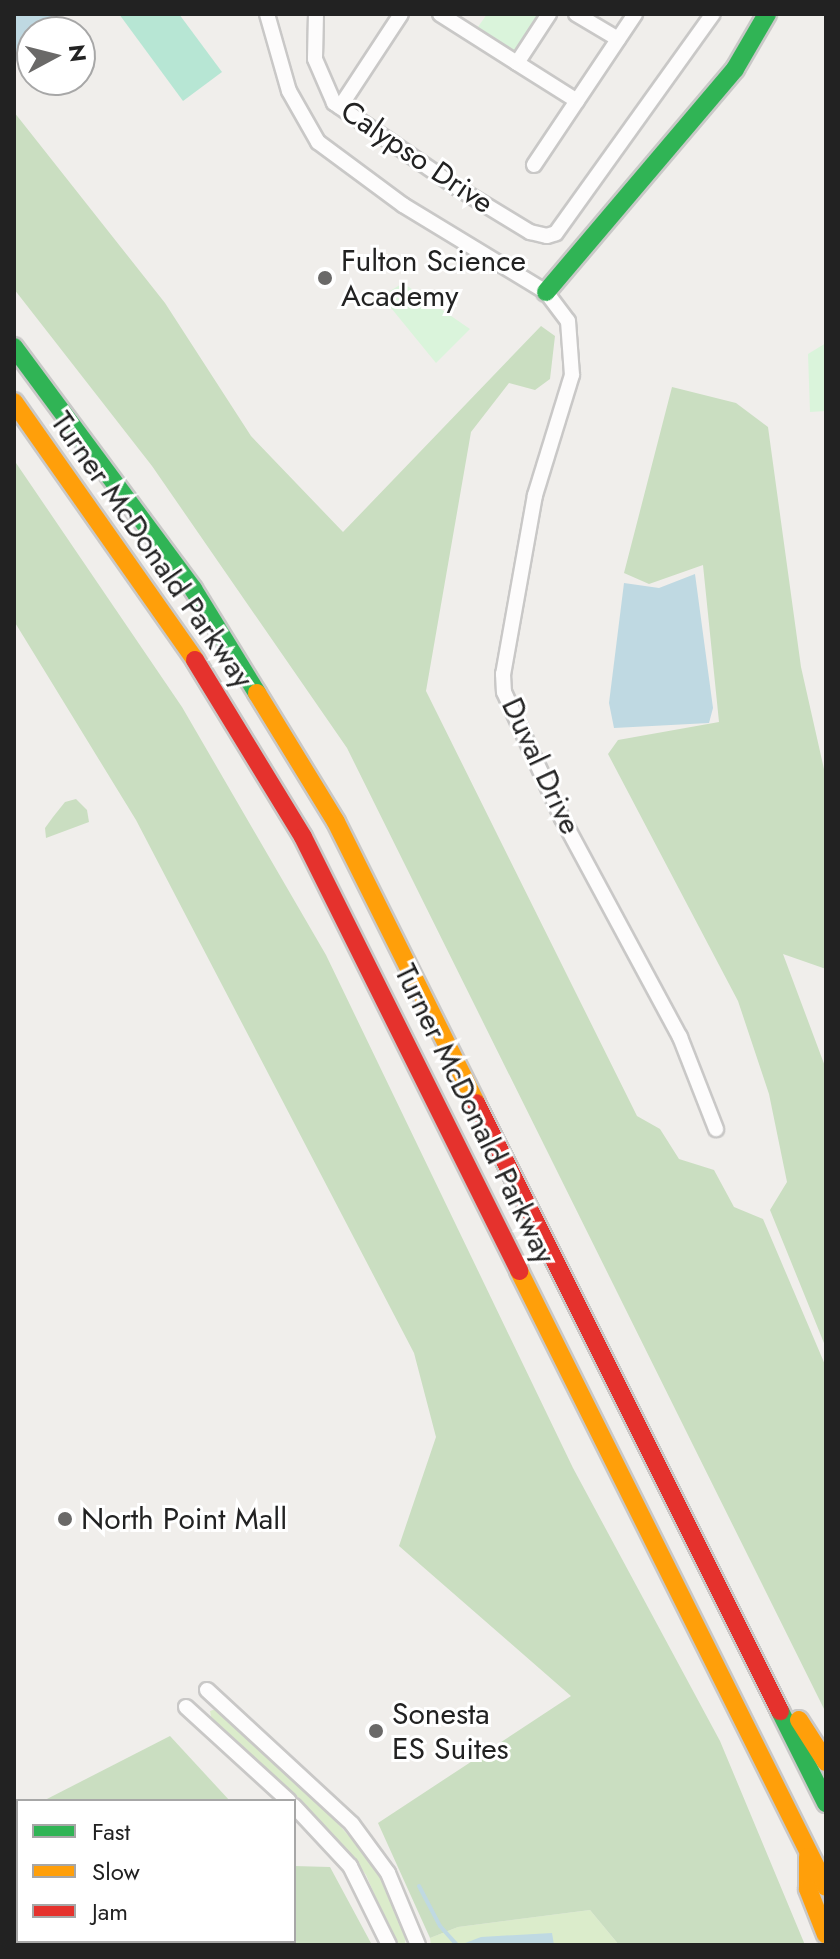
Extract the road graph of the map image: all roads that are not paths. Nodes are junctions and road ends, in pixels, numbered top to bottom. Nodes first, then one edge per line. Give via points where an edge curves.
1 (267, 14) edge
2 (316, 14) edge
3 (401, 14) edge
4 (440, 14) edge
5 (549, 14) edge
6 (576, 14) edge
7 (635, 14) edge
8 (713, 14) edge
9 (767, 14) edge
10 (618, 39) junction
11 (517, 63) junction
12 (577, 101) junction
13 (340, 107) junction
14 (534, 165) dead end
15 (546, 292) junction
16 (14, 347) edge
17 (14, 402) edge
18 (716, 1129) dead end
19 (754, 1655) junction
20 (207, 1690) dead end
21 (186, 1707) dead end
22 (826, 1762) edge
23 (287, 1799) edge
24 (826, 1803) edge
25 (296, 1808) edge
26 (808, 1851) junction
27 (826, 1887) edge
28 (826, 1935) edge
29 (389, 1945) edge
30 (418, 1945) edge

1 - 15 street via 289,91 303,122 327,151 403,205
2 - 13 street, Calypso Drive via 315,59
3 - 13 street
4 - 11 street
5 - 11 street
6 - 10 street
7 - 10 street
8 - 13 street, Calypso Drive via 556,233 547,236 530,232 456,187
9 - 15 main road via 735,69
10 - 12 street
11 - 12 street
12 - 14 street
15 - 18 street, Duval Drive via 568,321 572,375 535,495 504,692 562,818 680,1037
16 - 19 main road, Turner McDonald Parkway via 177,566 336,822
17 - 26 main road, Turner McDonald Parkway via 163,608 303,837
19 - 22 main road
19 - 24 main road, Turner McDonald Parkway
20 - 30 street via 359,1832 388,1873
21 - 23 street
25 - 29 street via 350,1866
26 - 27 main road, Turner McDonald Parkway
26 - 28 main road via 808,1889

